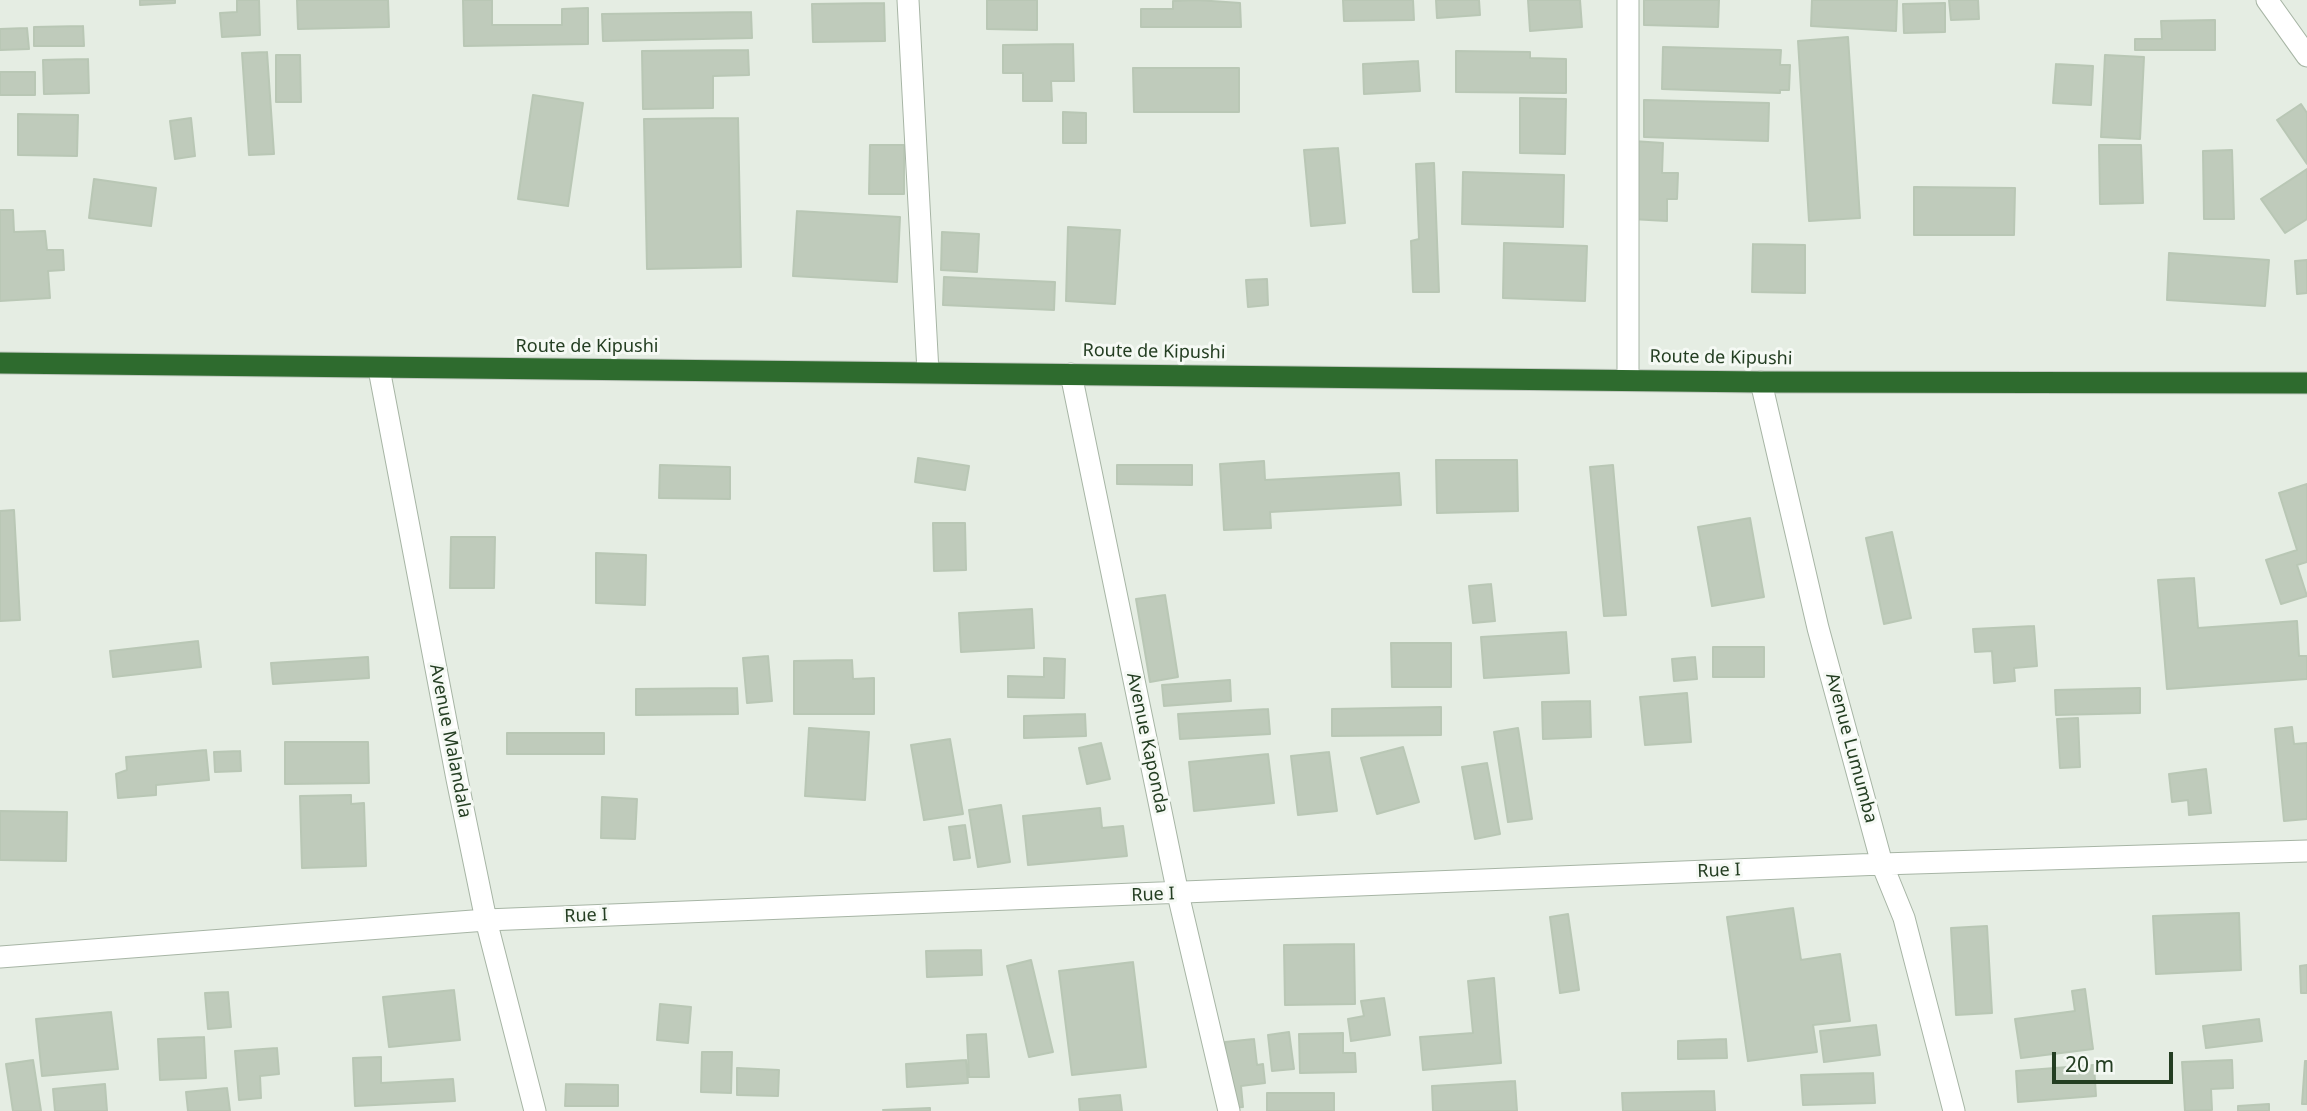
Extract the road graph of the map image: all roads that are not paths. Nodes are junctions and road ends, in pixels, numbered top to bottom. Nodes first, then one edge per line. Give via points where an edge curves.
1 (908, 0) edge
2 (1628, 0) edge
3 (2267, 0) edge
4 (2307, 56) edge
5 (0, 363) edge
6 (379, 369) junction
7 (928, 372) junction
8 (1071, 374) junction
9 (1628, 379) junction
10 (1761, 382) junction
11 (2307, 383) edge
12 (2307, 851) edge
13 (1882, 864) junction
14 (1178, 894) junction
15 (486, 920) junction
16 (0, 957) edge
17 (535, 1111) edge
18 (1229, 1111) edge
19 (1954, 1111) edge

1 - 7 street
2 - 9 street
3 - 4 street
5 - 6 highway, Route de Kipushi
6 - 7 highway, Route de Kipushi
6 - 15 street, Avenue Malandala
7 - 8 highway, Route de Kipushi
8 - 9 highway, Route de Kipushi
8 - 14 street, Avenue Kaponda
9 - 10 highway, Route de Kipushi
10 - 11 highway, Route de Kipushi
10 - 13 street, Avenue Lumumba via 1818,628
12 - 13 street, Rue I
13 - 14 street, Rue I
13 - 19 street, Avenue Lumumba via 1904,918
14 - 15 street, Rue I
14 - 18 street, Avenue Kaponda
15 - 16 street, Rue I
15 - 17 street, Avenue Malandala

